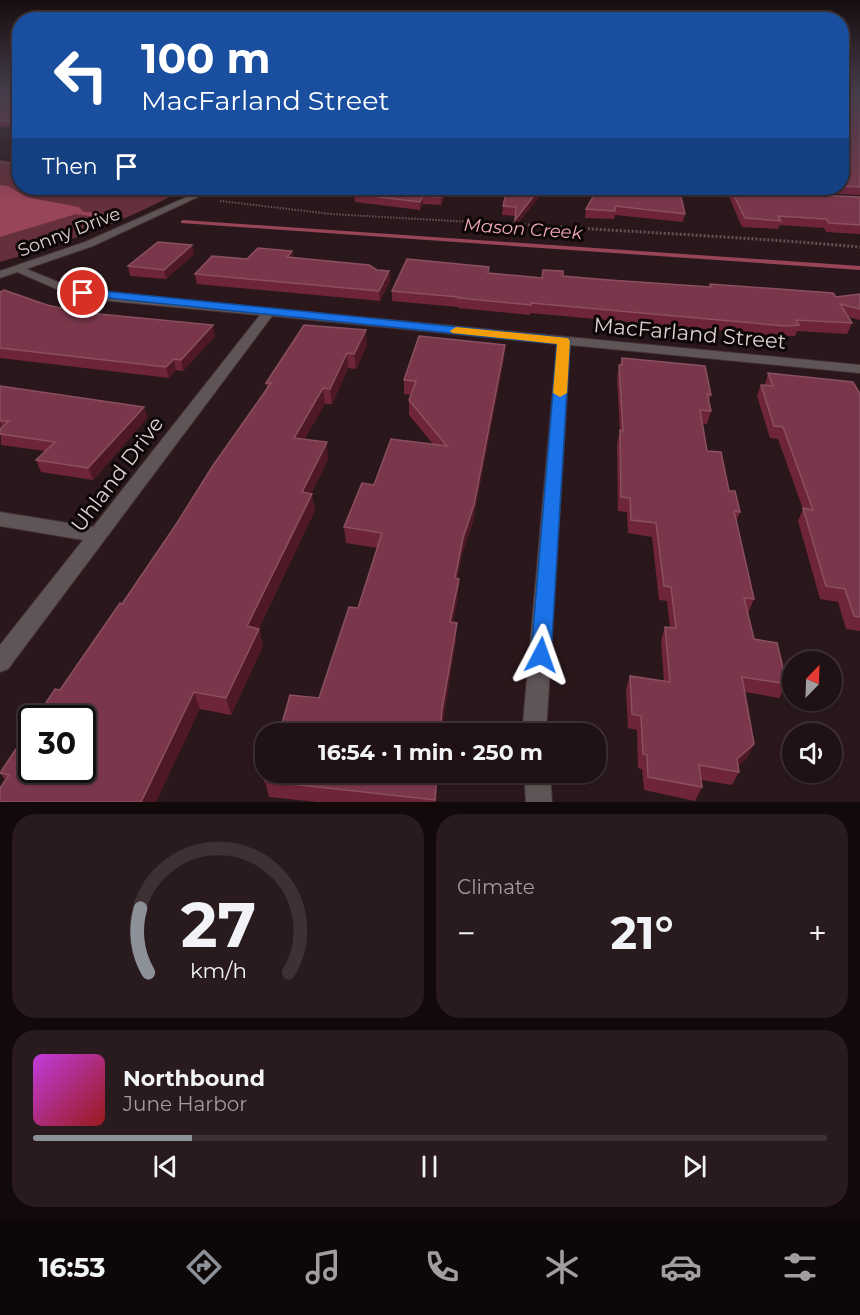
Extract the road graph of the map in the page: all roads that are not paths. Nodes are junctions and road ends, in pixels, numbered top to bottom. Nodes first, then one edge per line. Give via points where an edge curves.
1 (198, 195) edge
2 (19, 269) junction
3 (0, 275) edge
4 (268, 312) junction
5 (564, 341) junction
6 (860, 369) edge
7 (0, 519) edge
8 (98, 535) junction
9 (0, 662) edge
10 (535, 723) edge
11 (538, 783) edge
12 (539, 802) edge

1 - 2 street, Sonny Drive via 118,232
2 - 3 street, Sonny Drive
2 - 4 street, MacFarland Street via 65,289 100,296
4 - 5 street, MacFarland Street
4 - 8 street, Uhland Drive
5 - 6 street, MacFarland Street
5 - 10 street
7 - 8 street
8 - 9 street, Uhland Drive
11 - 12 street

